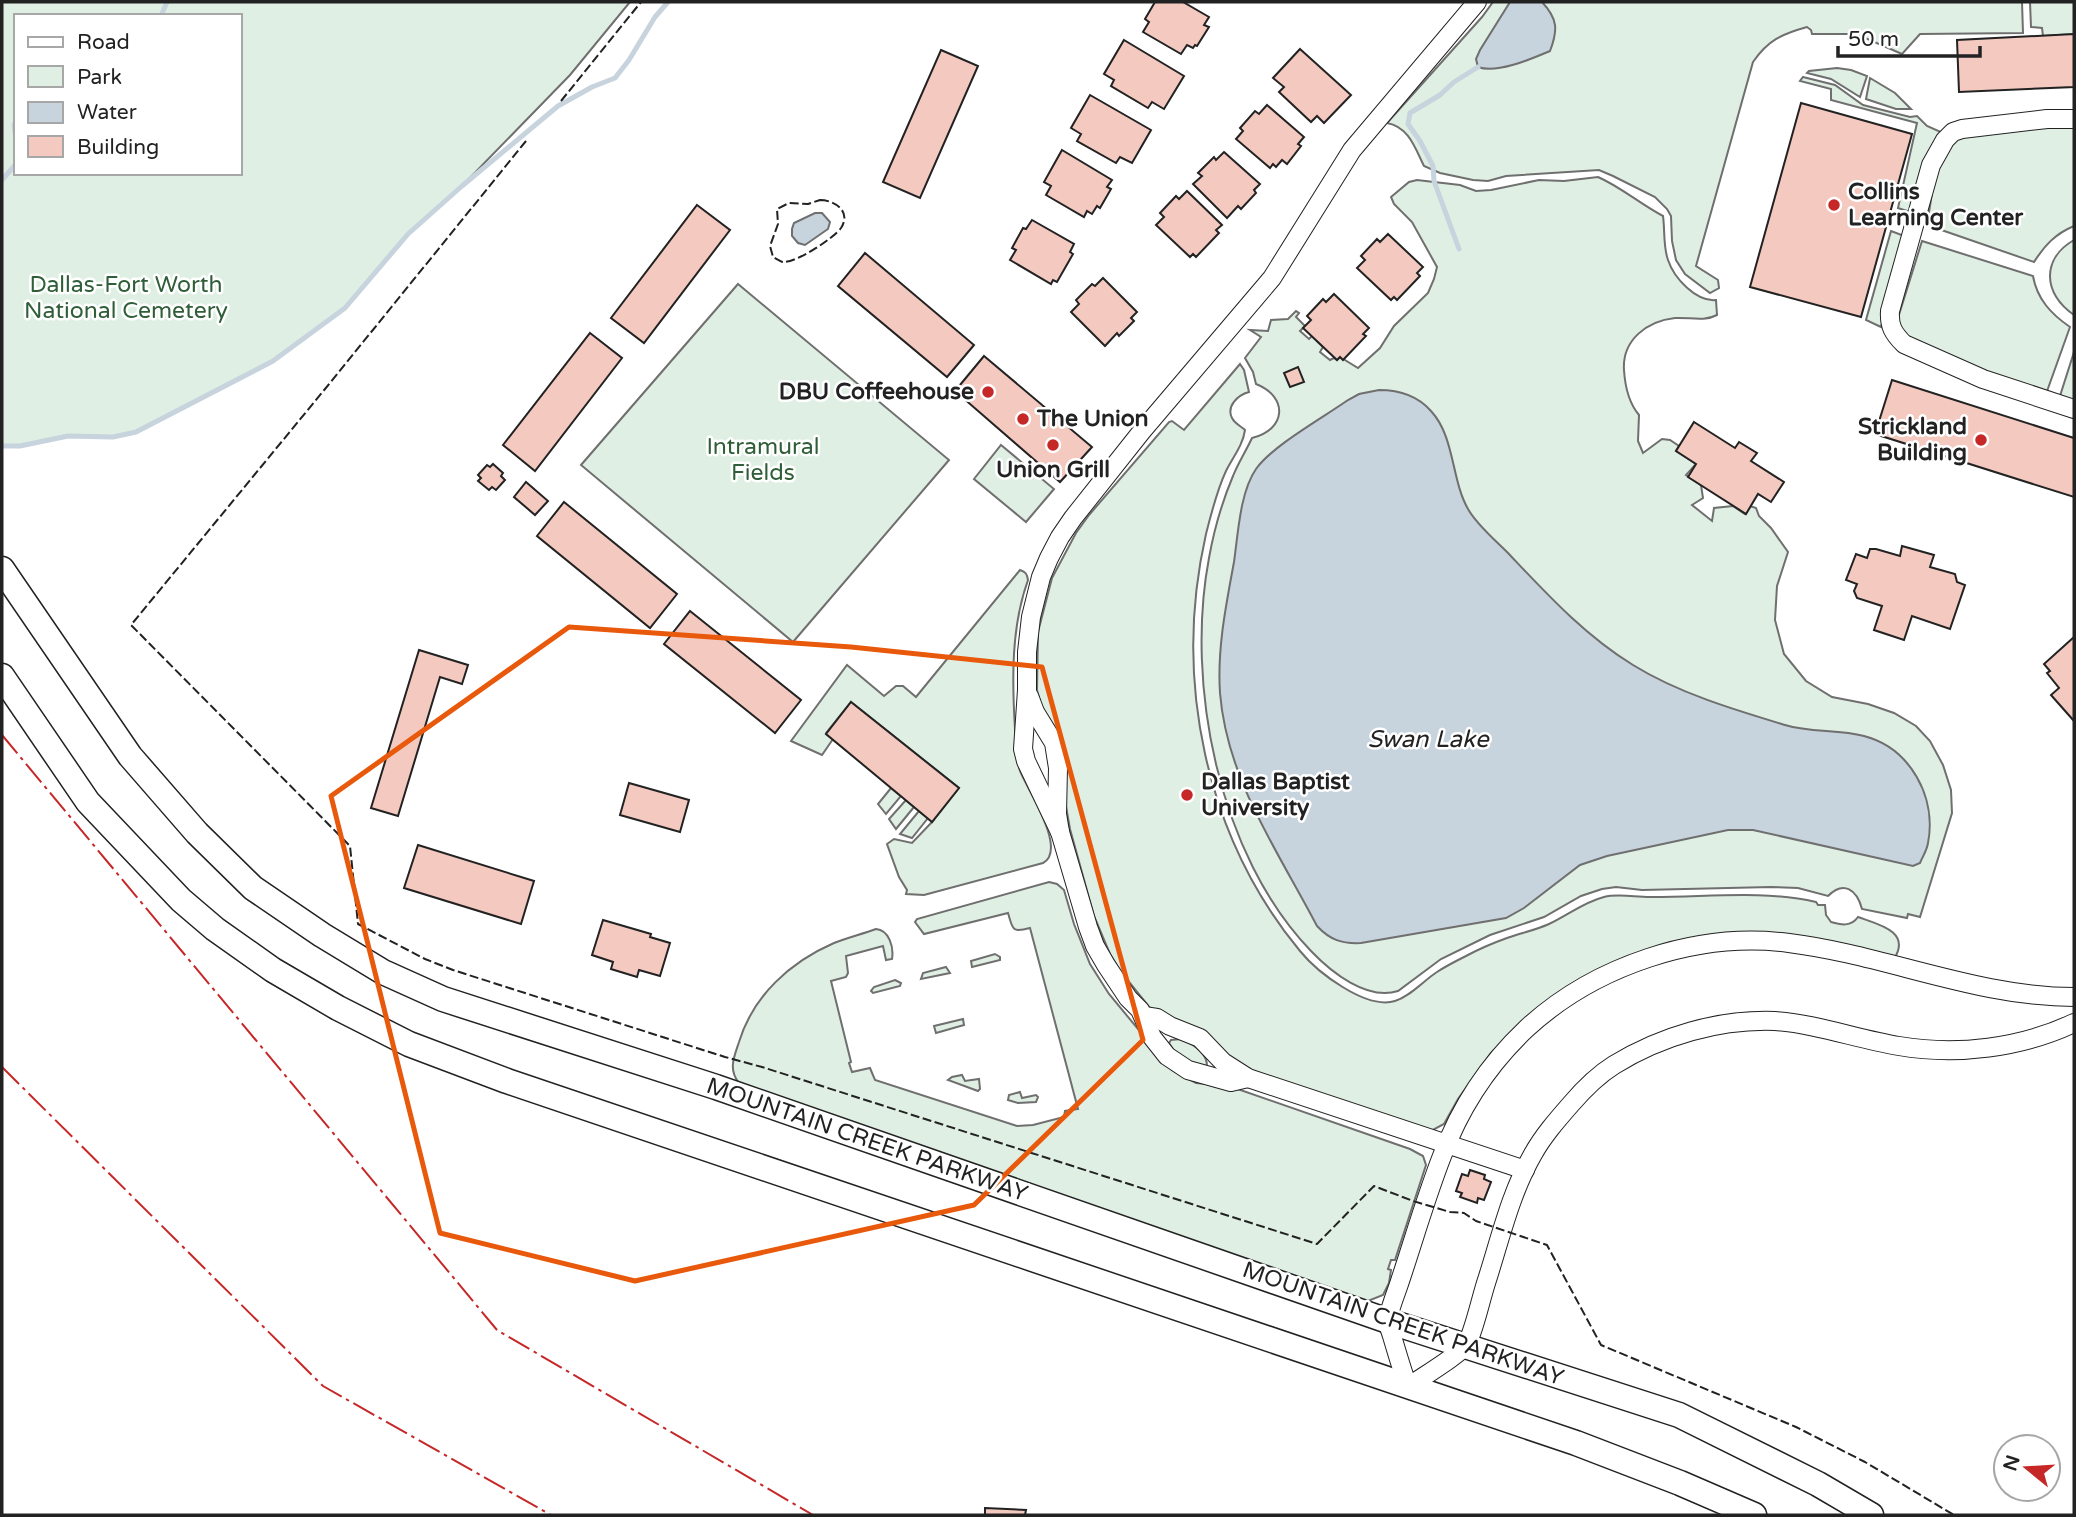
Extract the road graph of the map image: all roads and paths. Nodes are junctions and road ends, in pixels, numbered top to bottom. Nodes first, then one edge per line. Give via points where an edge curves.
1 (1477, 2) edge
2 (2074, 119) edge
3 (2074, 409) edge
4 (2, 569) edge
5 (2, 676) edge
6 (1027, 690) junction
7 (1060, 832) junction
8 (2074, 997) edge
9 (1144, 1016) junction
10 (2074, 1023) edge
11 (1248, 1078) junction
12 (1446, 1145) junction
13 (1525, 1170) junction
14 (1388, 1321) junction
15 (1466, 1346) junction
16 (1408, 1387) junction
17 (1754, 1515) edge
18 (1871, 1515) edge

1 - 6 street via 1352,150 1272,278 1073,518 1049,558 1038,588 1027,652
2 - 3 street via 1962,129 1945,139 1931,165 1889,324 1904,344 1974,375
4 - 14 main road, MOUNTAIN CREEK PARKWAY via 130,756 197,834 253,888 383,972 443,999 716,1087
5 - 16 main road via 89,802 181,900 273,970 409,1044
6 - 7 street via 1054,743
6 - 7 street via 1023,749
7 - 9 street via 1095,946
8 - 12 street via 2018,993 1790,943 1738,941 1671,951 1592,982 1527,1029 1479,1085
9 - 11 street via 1200,1038 1223,1062
9 - 11 street via 1152,1037 1177,1064 1231,1082
10 - 13 street via 2037,1038 1966,1050 1898,1046 1774,1021 1727,1023 1692,1031 1611,1066 1559,1118
11 - 12 street
12 - 13 street
12 - 14 street
13 - 15 street
14 - 15 main road, MOUNTAIN CREEK PARKWAY
14 - 16 street
15 - 16 street
15 - 18 main road, MOUNTAIN CREEK PARKWAY via 1679,1415
16 - 17 main road via 1576,1443

